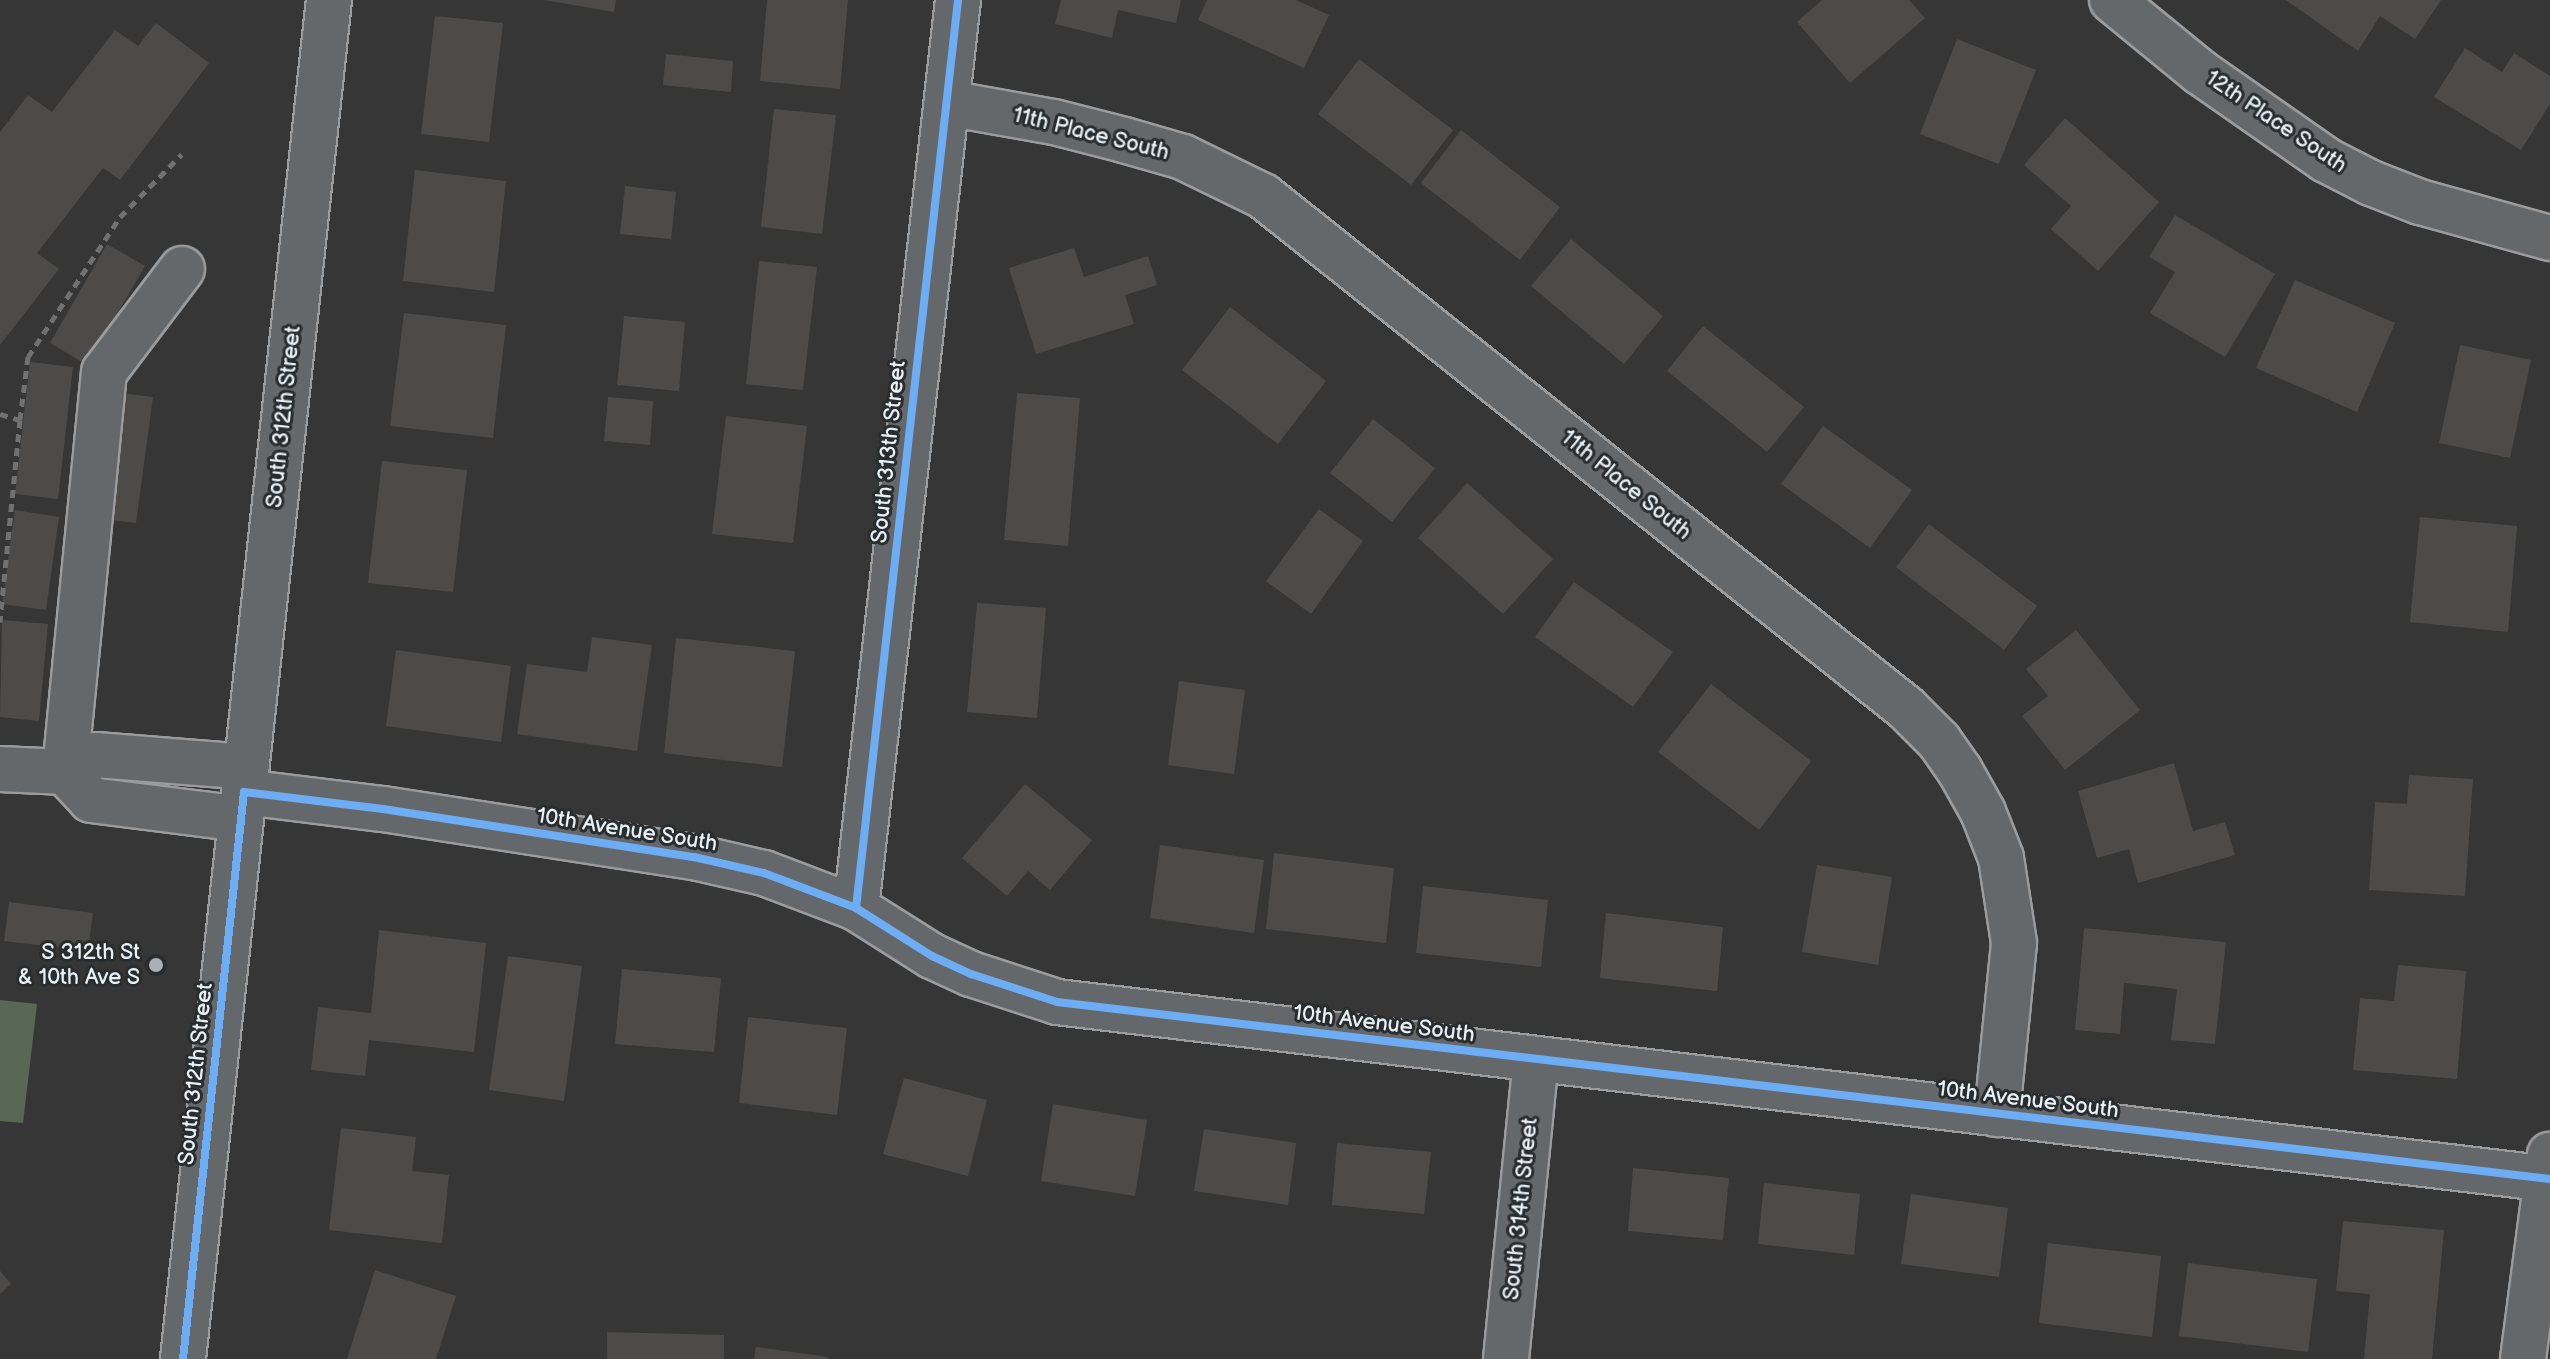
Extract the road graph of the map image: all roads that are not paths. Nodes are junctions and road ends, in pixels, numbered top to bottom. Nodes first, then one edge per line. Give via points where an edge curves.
1 (329, 0) edge
2 (958, 0) edge
3 (2112, 0) edge
4 (947, 103) junction
5 (2550, 238) edge
6 (182, 269) dead end
7 (0, 769) edge
8 (65, 772) junction
9 (244, 793) junction
10 (856, 908) junction
11 (1536, 1060) junction
12 (1997, 1114) junction
13 (2549, 1171) edge
14 (183, 1359) edge
15 (1506, 1359) edge
16 (2523, 1359) edge

1 - 9 street, South 312th Street
2 - 4 street, South 313th Street
3 - 5 street, 12th Place South via 2200,72 2326,160 2420,202
4 - 10 street, South 313th Street
4 - 12 street, 11th Place South via 1038,118 1183,157 1263,196 1906,708 1960,771 2001,858 2014,943
6 - 8 street via 104,372
7 - 8 street
8 - 9 street, 10th Avenue South via 96,755
9 - 10 street, 10th Avenue South via 694,857 764,873
9 - 14 street, South 312th Street
10 - 11 street, 10th Avenue South via 958,968 1057,1002
11 - 12 street, 10th Avenue South
11 - 15 street, South 314th Street
12 - 13 street, 10th Avenue South
13 - 16 street

